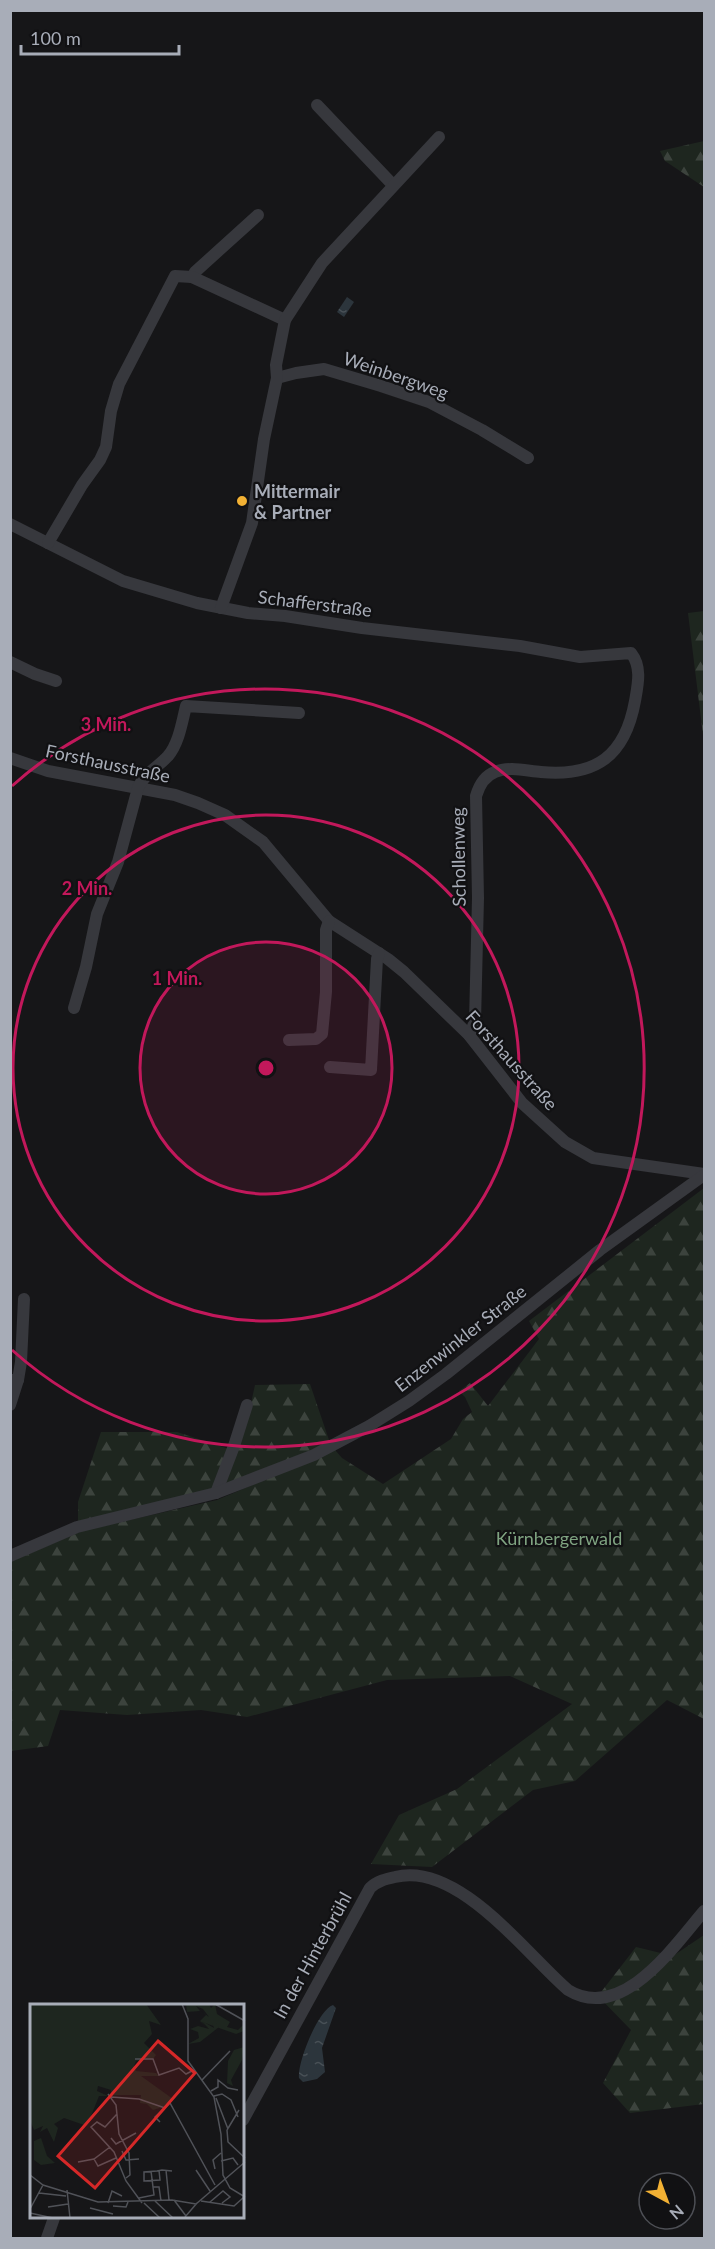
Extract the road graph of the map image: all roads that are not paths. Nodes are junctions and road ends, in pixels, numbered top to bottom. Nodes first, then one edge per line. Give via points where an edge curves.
1 (317, 105) dead end
2 (439, 137) dead end
3 (393, 185) junction
4 (258, 215) dead end
5 (192, 277) junction
6 (285, 320) junction
7 (277, 378) junction
8 (528, 458) dead end
9 (10, 524) edge
10 (48, 543) junction
11 (221, 608) junction
12 (631, 653) joint
13 (10, 662) edge
14 (56, 681) dead end
15 (298, 713) dead end
16 (10, 758) edge
17 (138, 788) junction
18 (329, 921) junction
19 (379, 953) junction
20 (74, 1008) dead end
21 (469, 1035) junction
22 (289, 1040) dead end
23 (330, 1067) dead end
24 (705, 1175) edge
25 (24, 1299) dead end
26 (14, 1380) edge
27 (10, 1405) edge
28 (247, 1405) dead end
29 (216, 1493) junction
30 (10, 1556) edge
31 (705, 1911) edge
32 (244, 2118) edge
33 (53, 2219) edge
34 (47, 2238) edge

1 - 3 street
2 - 3 street
3 - 6 street via 322,263
4 - 5 street
5 - 6 street
5 - 10 street via 175,276 163,296 119,384 100,460
6 - 7 street
7 - 8 street, Weinbergweg via 324,369 381,386 429,402
7 - 11 street via 252,523
9 - 10 street, Schafferstraße
10 - 11 street, Schafferstraße via 134,586
11 - 12 street, Schafferstraße via 580,657
12 - 21 street, Schollenweg via 638,664 634,703 623,737 609,758 565,774 502,770 490,774 478,788 475,1022
13 - 14 street
15 - 17 street via 186,706 173,748
16 - 17 street, Forsthausstraße via 48,771
17 - 18 street, Forsthausstraße via 198,803 253,833
17 - 20 street via 118,862 98,914
18 - 19 street, Forsthausstraße
18 - 22 street via 322,1034 316,1039
19 - 21 street, Forsthausstraße
19 - 23 street via 372,1070
21 - 24 street, Forsthausstraße via 522,1103 565,1142 593,1158
24 - 29 street, Enzenwinkler Straße via 600,1250 409,1401 314,1455
25 - 26 street
26 - 27 street
28 - 29 street
29 - 30 street, Enzenwinkler Straße via 77,1527
31 - 32 street, In der Hinterbrühl via 644,1978 612,1995 591,1999 568,1990 499,1922 454,1889 414,1875 375,1883
33 - 34 street

